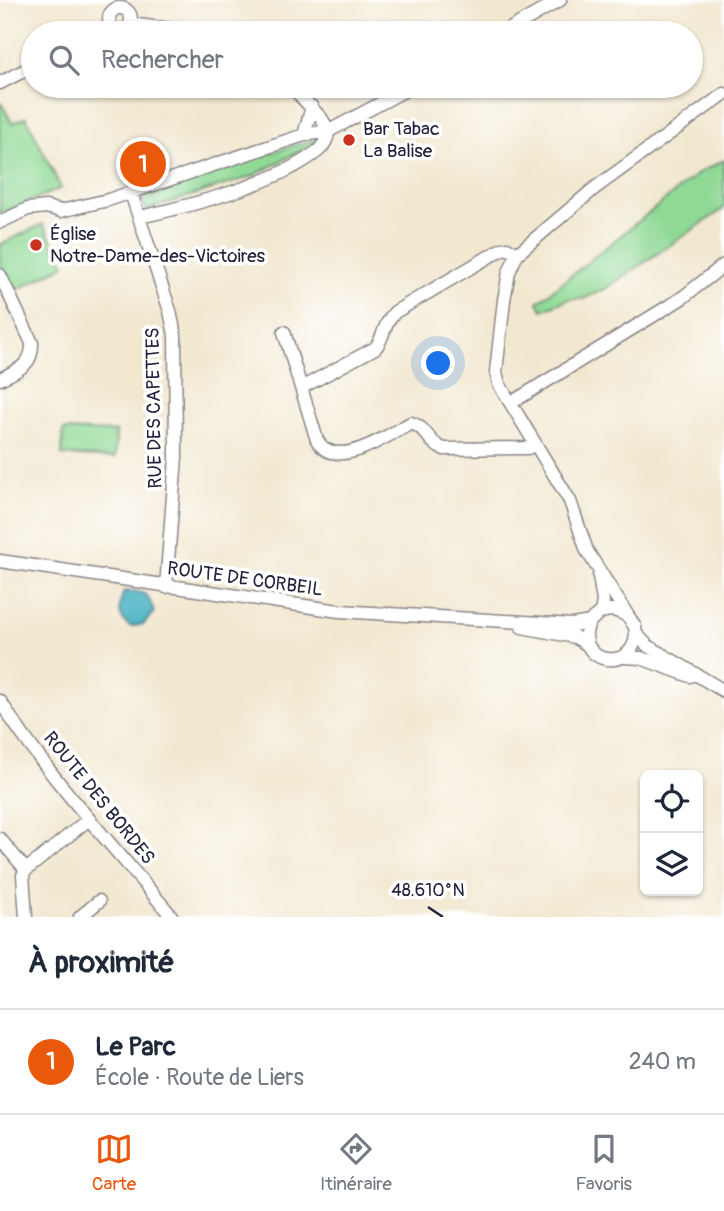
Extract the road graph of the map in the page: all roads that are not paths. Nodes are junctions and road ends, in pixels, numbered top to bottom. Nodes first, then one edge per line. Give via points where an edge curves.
1 (559, 0) edge
2 (124, 4) edge
3 (109, 21) edge
4 (130, 21) edge
5 (523, 21) edge
6 (21, 72) edge
7 (0, 83) edge
8 (724, 93) edge
9 (303, 98) edge
10 (391, 98) edge
11 (312, 107) junction
12 (329, 131) junction
13 (304, 135) junction
14 (131, 193) junction
15 (140, 217) junction
16 (0, 222) edge
17 (517, 254) junction
18 (724, 265) edge
19 (0, 275) edge
20 (284, 332) dead end
21 (0, 379) edge
22 (301, 388) junction
23 (511, 402) junction
24 (536, 444) junction
25 (0, 561) edge
26 (597, 569) junction
27 (166, 587) junction
28 (601, 612) junction
29 (627, 616) junction
30 (486, 620) junction
31 (590, 622) junction
32 (636, 634) junction
33 (588, 645) junction
34 (624, 657) junction
35 (721, 689) edge
36 (0, 701) edge
37 (89, 819) junction
38 (0, 839) edge
39 (26, 870) junction
40 (99, 901) dead end
41 (26, 917) edge
42 (80, 917) edge
43 (172, 917) edge

1 - 5 street
2 - 3 street via 112,12
2 - 4 street
6 - 7 street
8 - 17 street via 596,188
9 - 11 street
10 - 12 street
11 - 12 street
11 - 13 street
12 - 13 street
12 - 15 street via 321,148 293,166 212,198
13 - 14 street
14 - 15 street, RUE DES CAPETTES
14 - 16 street via 61,211 28,209
15 - 27 street, RUE DES CAPETTES via 175,335 175,485
17 - 22 street via 502,249 395,312 375,348
17 - 23 street via 503,300 496,372
18 - 23 street via 682,298
19 - 21 street via 32,342 25,365
20 - 22 street
22 - 24 street via 317,440 329,453 357,452 411,423 444,449 528,448
23 - 24 street
24 - 26 street via 570,501
25 - 27 street, ROUTE DE CORBEIL
26 - 28 street
26 - 29 street
27 - 30 street, ROUTE DE CORBEIL via 339,611
28 - 29 street via 615,610
28 - 31 street
29 - 32 street
30 - 31 street, ROUTE DE CORBEIL
30 - 33 street, ROUTE DE CORBEIL via 575,637
31 - 33 street
32 - 34 street
32 - 35 street via 648,646
33 - 34 street via 608,660
34 - 35 street via 652,661
36 - 37 street, ROUTE DES BORDES
37 - 39 street
37 - 43 street, ROUTE DES BORDES
38 - 39 street
39 - 41 street
40 - 42 street

